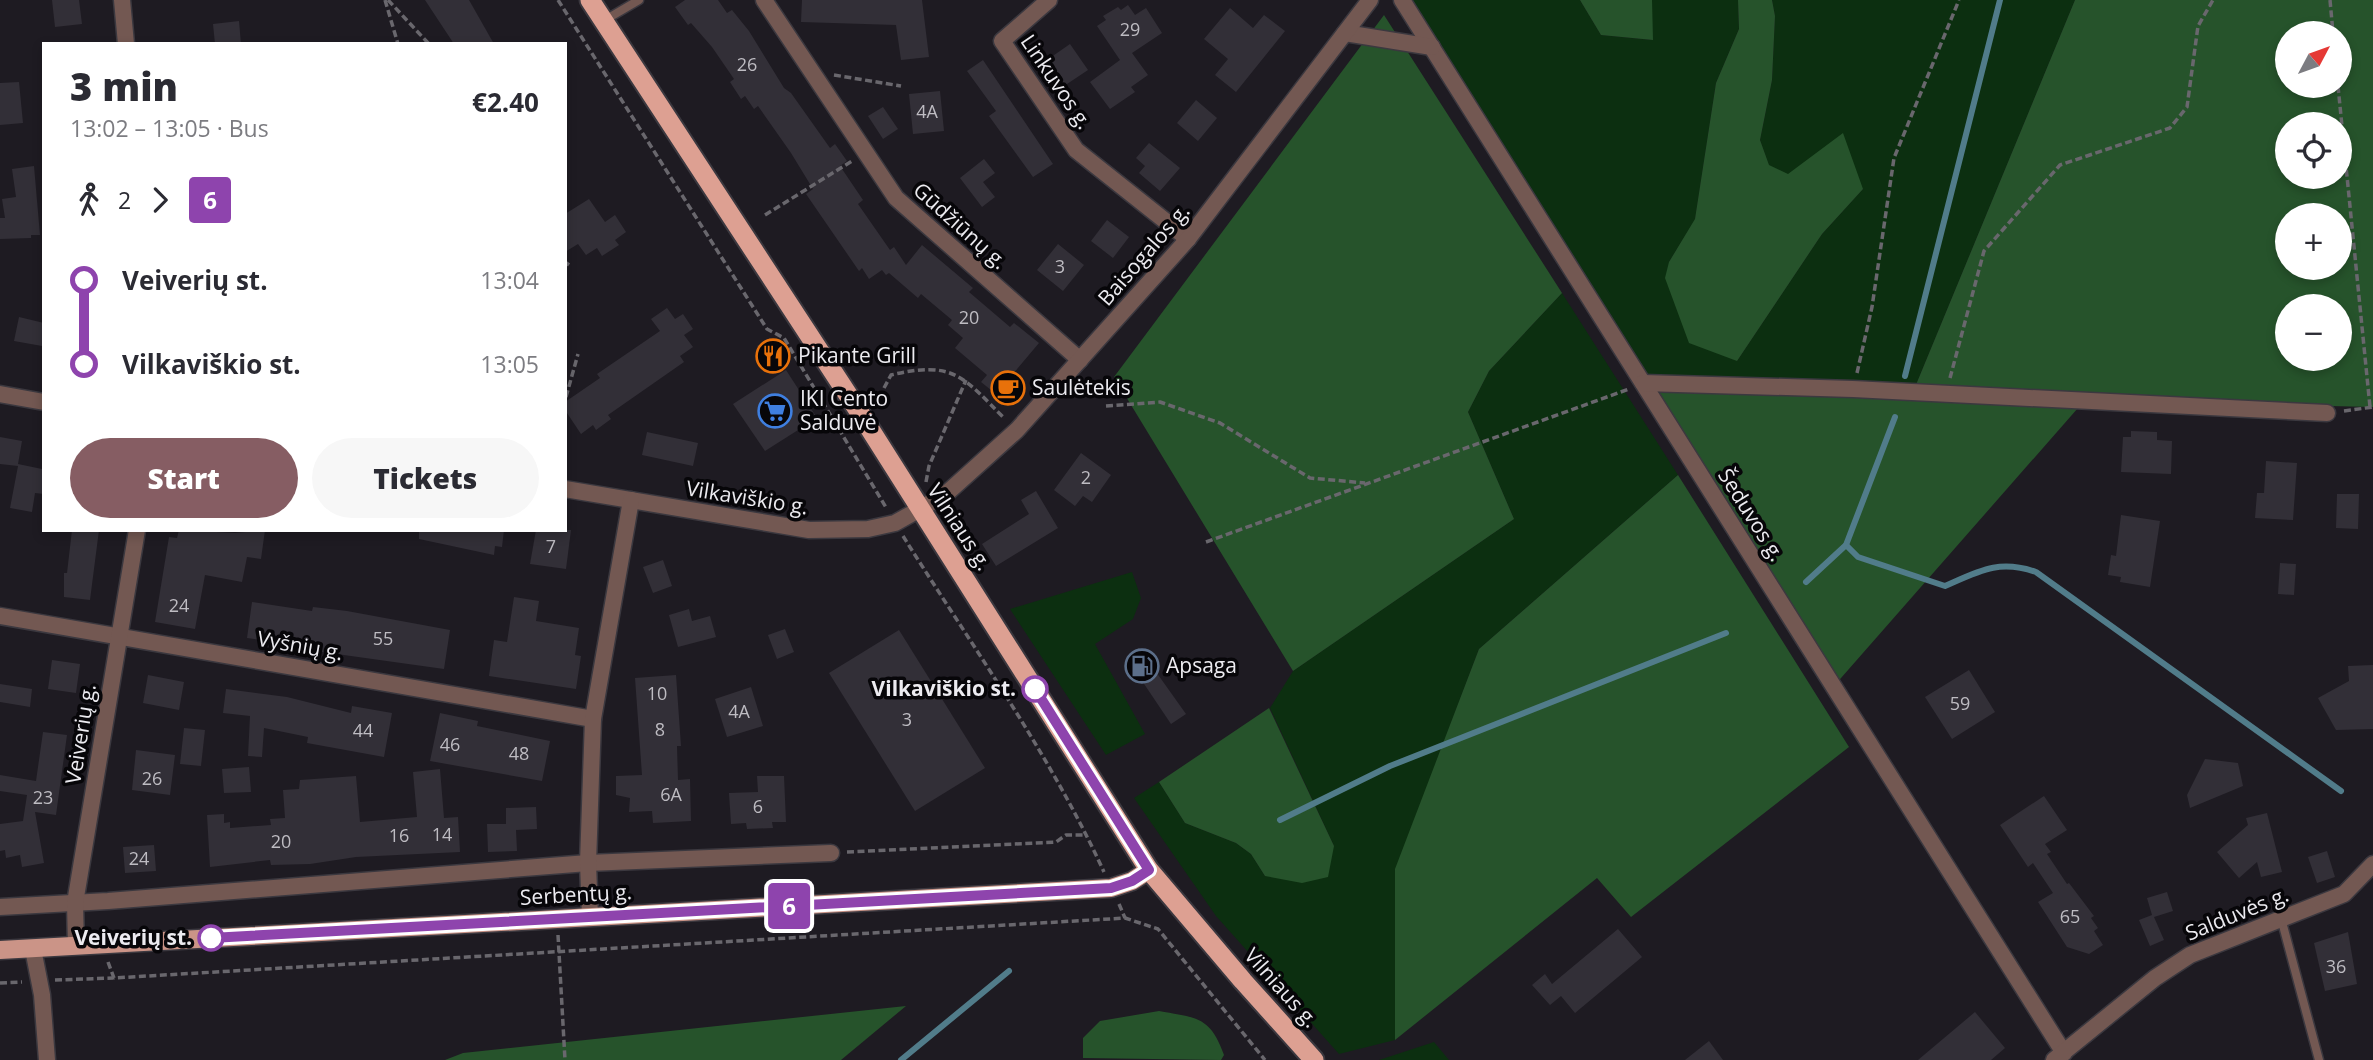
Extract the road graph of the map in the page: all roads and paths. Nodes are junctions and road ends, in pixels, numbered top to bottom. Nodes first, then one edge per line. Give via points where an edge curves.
1 (122, 0) edge
2 (387, 0) edge
3 (558, 0) edge
4 (590, 0) edge
5 (639, 0) edge
6 (764, 0) edge
7 (1049, 0) edge
8 (1370, 0) edge
9 (1402, 0) edge
10 (1959, 0) edge
11 (2213, 0) edge
12 (2330, 0) edge
13 (2332, 21) edge
14 (603, 22) junction
15 (1345, 33) junction
16 (126, 42) edge
17 (398, 42) edge
18 (427, 42) edge
19 (1432, 47) junction
20 (812, 71) junction
21 (901, 86) dead end
22 (2339, 98) edge
23 (866, 153) junction
24 (765, 215) dead end
25 (1188, 239) junction
26 (578, 354) dead end
27 (1080, 360) junction
28 (966, 380) junction
29 (1643, 383) junction
30 (884, 388) dead end
31 (1853, 389) junction
32 (567, 393) edge
33 (1946, 393) junction
34 (0, 394) edge
35 (1610, 397) dead end
36 (42, 402) edge
37 (1106, 406) dead end
38 (2371, 407) edge
39 (2327, 420) joint
40 (1017, 430) junction
41 (1369, 484) junction
42 (567, 489) edge
43 (631, 500) junction
44 (920, 509) junction
45 (895, 523) junction
46 (137, 532) edge
47 (1206, 542) dead end
48 (0, 616) edge
49 (118, 636) junction
50 (593, 719) junction
51 (1087, 835) junction
52 (831, 853) joint
53 (588, 863) junction
54 (2373, 864) edge
55 (1149, 870) junction
56 (1111, 888) junction
57 (75, 902) junction
58 (0, 906) edge
59 (590, 917) junction
60 (1125, 918) junction
61 (2281, 918) junction
62 (557, 919) junction
63 (108, 944) junction
64 (75, 946) junction
65 (33, 948) junction
66 (0, 950) edge
67 (559, 954) junction
68 (2059, 1056) edge
69 (47, 1060) edge
70 (565, 1060) edge
71 (1265, 1060) edge
72 (1314, 1060) edge
73 (2319, 1060) edge

1 - 16 street
2 - 17 path
2 - 18 path
3 - 45 path via 767,329 784,338
4 - 14 highway, Vilniaus g.
5 - 14 lane
6 - 20 street, Gūdžiūnų g.
7 - 25 street, Linkuvos g. via 1002,41 1076,149
8 - 15 street, Baisogalos g.
9 - 19 street, Šeduvos g.
10 - 31 path via 1894,158 1872,307
11 - 33 path via 2197,26 2187,107 2170,128 2060,164 1984,251
12 - 13 path
14 - 44 highway, Vilniaus g.
15 - 19 street
15 - 25 street, Baisogalos g.
19 - 29 street, Šeduvos g.
20 - 21 path
20 - 23 street, Gūdžiūnų g.
22 - 38 path
23 - 24 path
23 - 27 street, Gūdžiūnų g. via 896,198
25 - 27 street, Baisogalos g.
26 - 32 path
27 - 40 street, Baisogalos g.
28 - 30 path via 956,373 922,368 891,375
28 - 40 path
28 - 44 path via 929,466
29 - 31 street
29 - 68 street, Šeduvos g.
31 - 33 street
33 - 39 street
34 - 36 street
35 - 41 path
37 - 41 path via 1160,402 1220,424 1310,478
38 - 39 path
40 - 44 street, Baisogalos g. via 947,493
41 - 47 path
42 - 43 street, Vilkaviškio g.
43 - 45 street, Vilkaviškio g. via 808,530 844,531
43 - 50 street
44 - 45 street, Vilkaviškio g.
44 - 55 highway, Vilniaus g.
45 - 51 path
46 - 49 street, Veiverių g.
48 - 49 street, Vyšnių g.
49 - 50 street, Vyšnių g.
49 - 57 street, Veiverių g.
50 - 53 street
51 - 52 path via 1066,835 1056,842
51 - 56 path
52 - 53 street
53 - 57 street
53 - 59 street
54 - 61 street, Salduvės g. via 2344,894
55 - 56 main road, Serbentų g.
55 - 72 highway, Vilniaus g.
56 - 59 main road, Serbentų g.
56 - 60 path
57 - 58 street
57 - 64 street, Veiverių g.
59 - 62 main road, Serbentų g.
60 - 67 path
60 - 71 path via 1158,929
61 - 68 street, Salduvės g. via 2190,955
61 - 73 lane
62 - 63 main road, Serbentų g.
62 - 67 path
63 - 64 main road, Serbentų g.
63 - 67 path via 108,966 114,978
64 - 65 main road, Serbentų g.
65 - 66 main road, Serbentų g.
65 - 69 street
67 - 70 path

